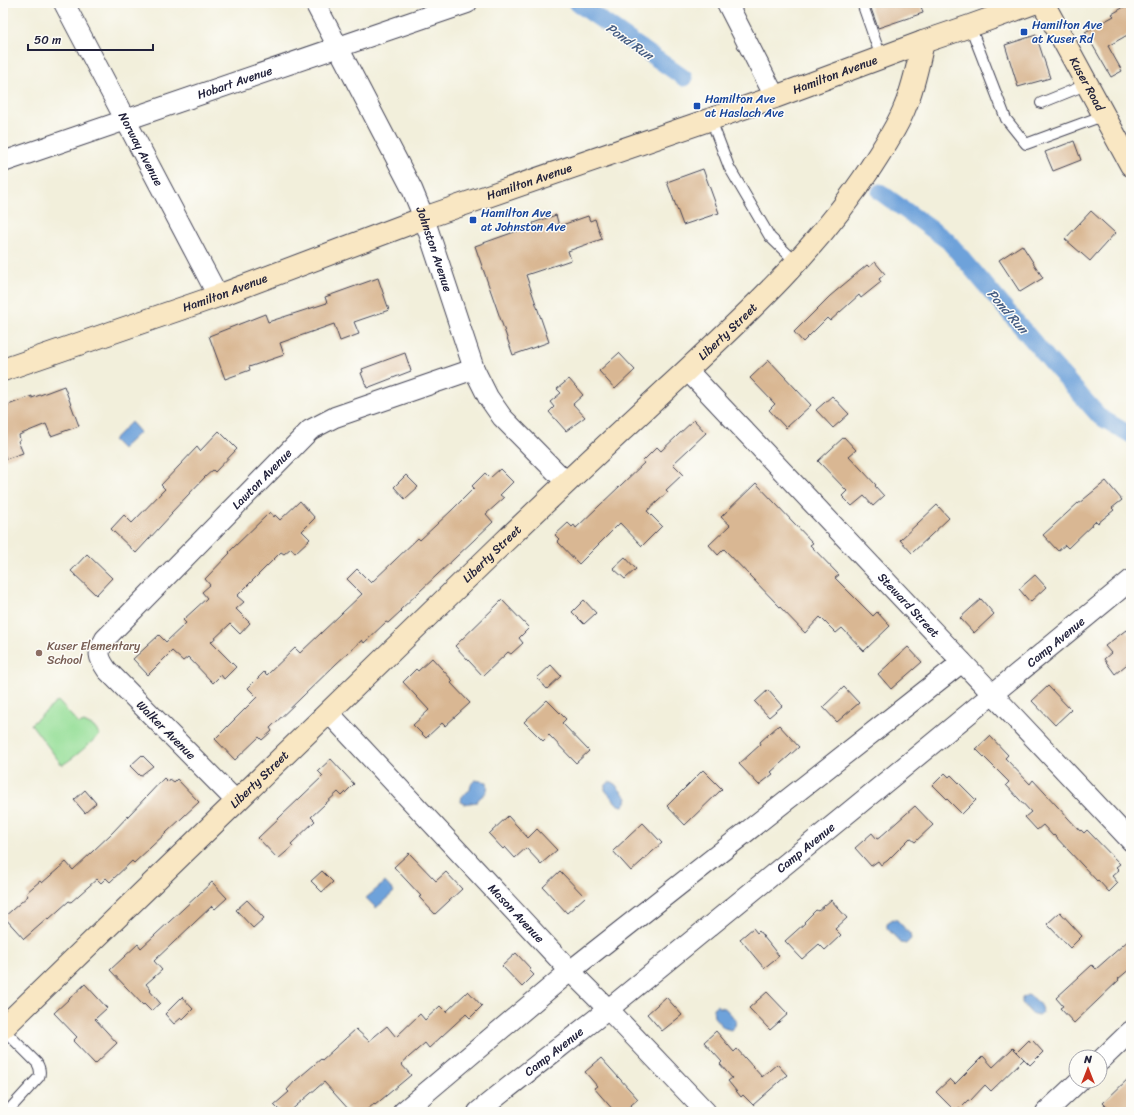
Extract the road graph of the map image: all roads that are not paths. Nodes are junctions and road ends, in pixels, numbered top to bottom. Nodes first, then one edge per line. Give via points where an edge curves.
1 (64, 3) edge
2 (315, 3) edge
3 (467, 3) edge
4 (727, 3) edge
5 (862, 3) edge
6 (1034, 3) edge
7 (1043, 3) edge
8 (970, 26) junction
9 (923, 42) junction
10 (338, 47) junction
11 (881, 57) junction
12 (1088, 84) junction
13 (775, 97) junction
14 (1041, 103) dead end
15 (1105, 116) junction
16 (126, 120) junction
17 (711, 120) junction
18 (3, 162) edge
19 (1131, 165) edge
20 (424, 218) junction
21 (797, 263) junction
22 (218, 296) junction
23 (3, 370) edge
24 (474, 370) junction
25 (687, 370) junction
26 (566, 482) junction
27 (1131, 580) edge
28 (99, 658) joint
29 (962, 662) junction
30 (993, 695) junction
31 (329, 713) junction
32 (236, 801) junction
33 (1131, 841) edge
34 (570, 971) junction
35 (608, 1009) junction
36 (3, 1028) edge
37 (1131, 1031) edge
38 (1108, 1053) edge
39 (1070, 1089) edge
40 (7, 1112) edge
41 (403, 1112) edge
42 (478, 1112) edge
43 (706, 1112) edge
44 (1046, 1112) edge

1 - 16 street, Norway Avenue
2 - 10 street, Johnston Avenue
3 - 10 street, Hobart Avenue
4 - 13 street
5 - 11 lane
6 - 8 street, Hamilton Avenue
7 - 12 street, Kuser Road
8 - 9 street, Hamilton Avenue
8 - 15 lane via 1006,118 1026,144
9 - 11 street, Hamilton Avenue
9 - 21 street, Liberty Street via 916,77 904,111 878,157 852,196
10 - 16 street, Hobart Avenue
10 - 20 street, Johnston Avenue via 412,189
11 - 13 street, Hamilton Avenue
12 - 14 lane
12 - 15 street, Kuser Road
13 - 17 street, Hamilton Avenue
15 - 19 street, Kuser Road
16 - 18 street, Hobart Avenue
16 - 22 street, Norway Avenue
17 - 20 street, Hamilton Avenue
17 - 21 lane via 729,167 770,237
20 - 22 street, Hamilton Avenue
20 - 24 street, Johnston Avenue
21 - 25 street, Liberty Street
22 - 23 street, Hamilton Avenue
24 - 26 street, Johnston Avenue via 502,417
24 - 28 street, Lawton Avenue via 335,417 310,430 105,639 100,648
25 - 26 street, Liberty Street
25 - 29 street, Steward Street
26 - 31 street, Liberty Street
27 - 30 street, Camp Avenue
28 - 32 street, Walker Avenue via 107,670
29 - 30 street, Steward Street
29 - 34 street
30 - 33 street, Steward Street
30 - 35 street, Camp Avenue
31 - 32 street, Liberty Street
31 - 34 street, Mason Avenue
32 - 36 street, Liberty Street
34 - 35 street, Mason Avenue
34 - 41 street
35 - 42 street, Camp Avenue
35 - 43 street, Mason Avenue
36 - 40 lane via 40,1068 38,1077
37 - 38 street
39 - 44 street

